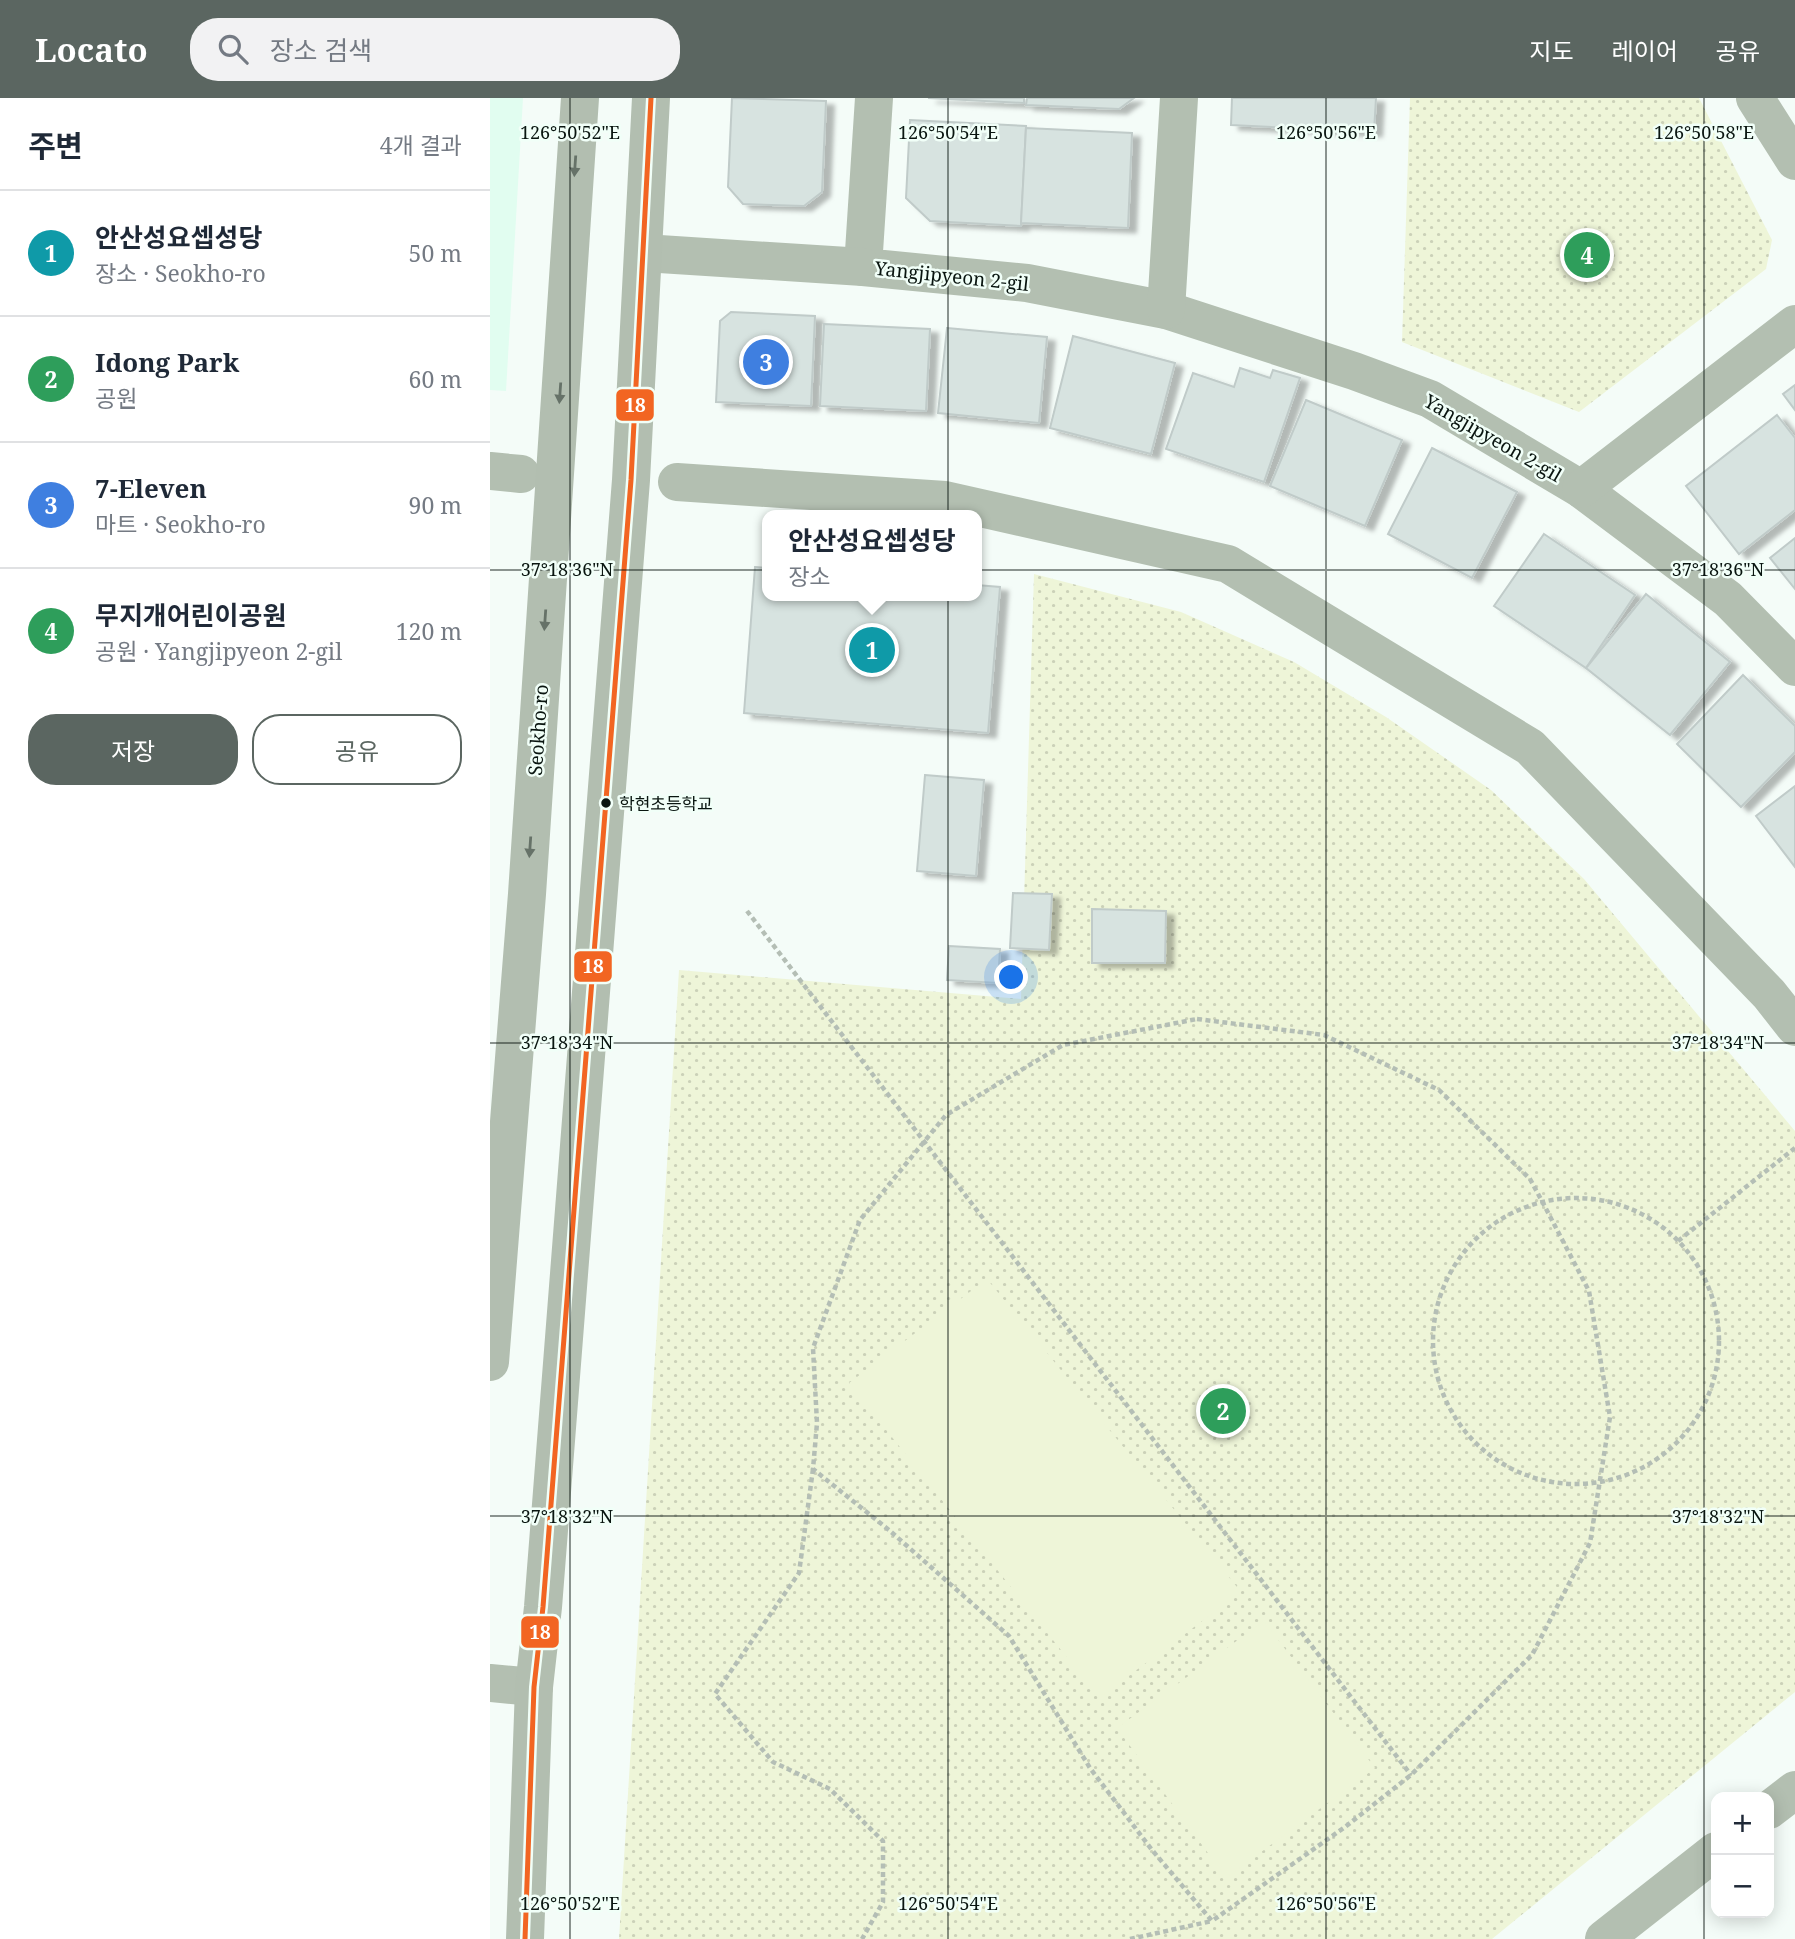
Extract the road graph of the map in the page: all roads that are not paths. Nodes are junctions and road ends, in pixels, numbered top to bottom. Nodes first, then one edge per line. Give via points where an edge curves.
1 (580, 98) edge
2 (651, 98) edge
3 (874, 98) edge
4 (1178, 98) edge
5 (1755, 98) edge
6 (1795, 161) edge
7 (644, 253) junction
8 (863, 267) junction
9 (1166, 310) junction
10 (1795, 324) edge
11 (677, 482) dead end
12 (1581, 489) junction
13 (1795, 667) edge
14 (1795, 1027) edge
15 (490, 1362) edge
16 (490, 1683) edge
17 (534, 1687) junction
18 (1795, 1790) edge
19 (1774, 1806) edge
20 (1711, 1855) edge
21 (525, 1939) edge
22 (1604, 1939) edge

1 -> 15 main road, Seokho-ro via 528,880
2 - 7 main road
3 - 8 street, Yangjipyeon 2-gil
4 - 9 street
5 - 6 street
7 - 8 street
7 - 17 main road via 630,494
8 - 9 street, Yangjipyeon 2-gil via 1027,283
9 - 12 street, Yangjipyeon 2-gil via 1353,370 1430,400
10 - 12 street, Yangjipyeon 2-gil
11 - 14 street via 945,500 1228,564 1530,747 1769,994
12 - 13 street, Yangjipyeon 2-gil via 1728,599
16 - 17 street
17 - 21 main road
18 - 19 street
20 - 22 street

